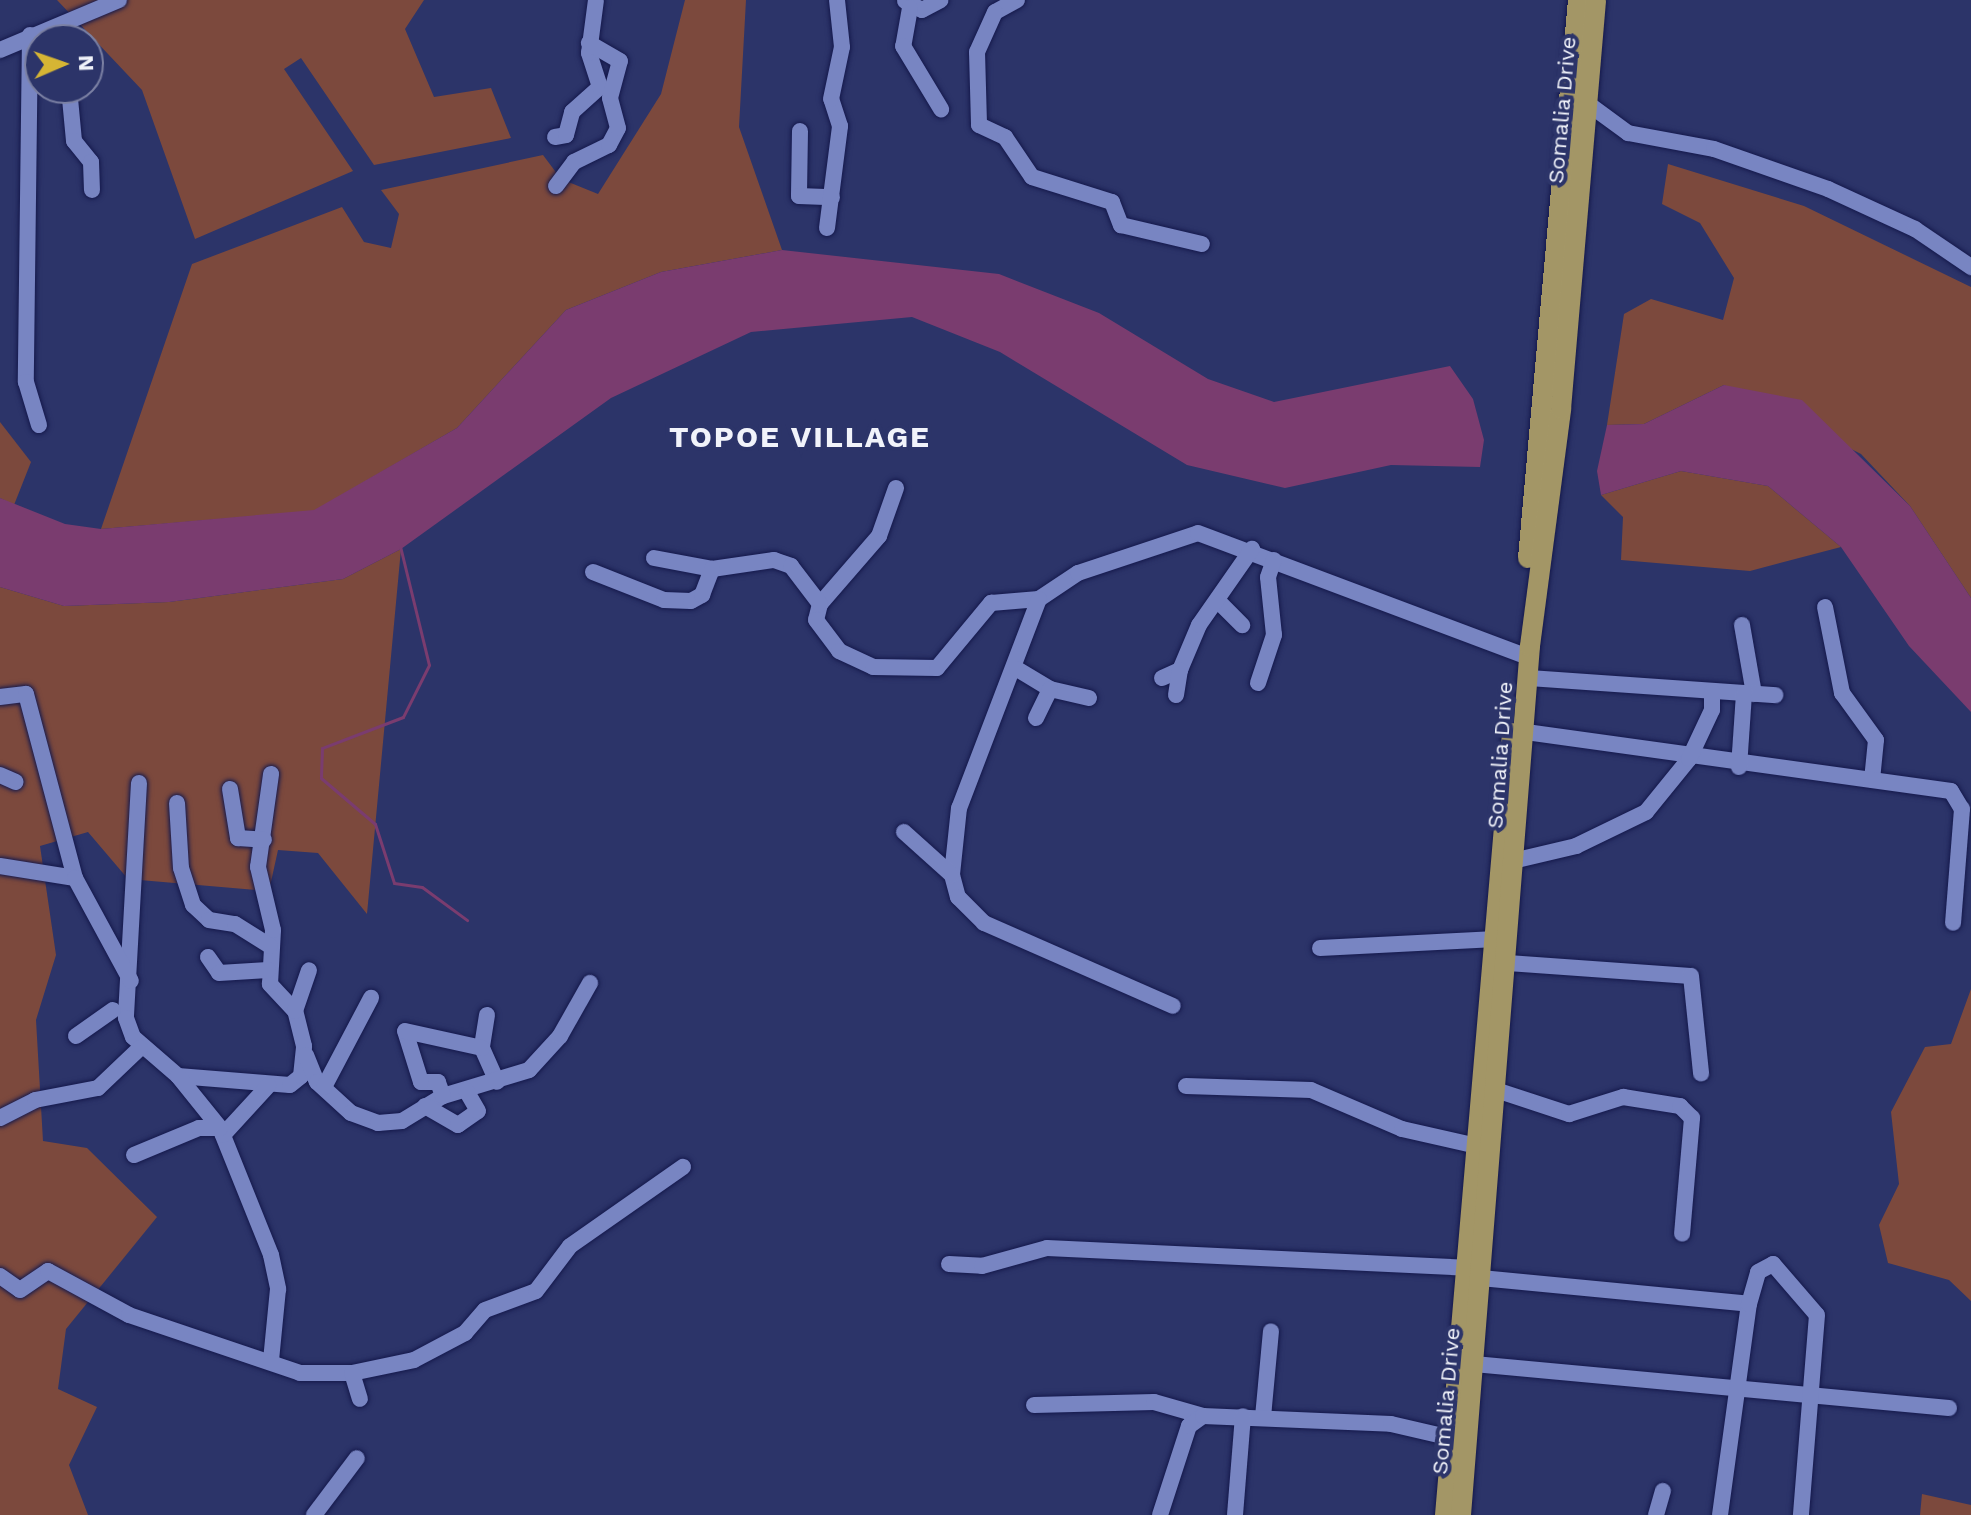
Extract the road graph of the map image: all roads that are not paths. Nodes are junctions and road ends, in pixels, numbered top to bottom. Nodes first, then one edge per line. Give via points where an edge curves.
1 (119, 0) edge
2 (596, 0) edge
3 (837, 0) edge
4 (941, 0) edge
5 (1017, 0) edge
6 (1578, 0) edge
7 (1596, 0) edge
8 (907, 4) edge
9 (74, 24) edge
10 (24, 38) edge
11 (589, 43) junction
12 (0, 50) edge
13 (1587, 103) junction
14 (29, 104) edge
15 (71, 104) edge
16 (941, 109) dead end
17 (800, 131) dead end
18 (555, 137) dead end
19 (556, 186) dead end
20 (92, 190) dead end
21 (832, 197) junction
22 (827, 228) dead end
23 (1202, 244) dead end
24 (1971, 267) edge
25 (39, 425) dead end
26 (896, 488) dead end
27 (1252, 549) junction
28 (654, 558) dead end
29 (1274, 560) junction
30 (712, 569) junction
31 (593, 572) dead end
32 (1039, 599) junction
33 (1219, 602) junction
34 (820, 604) junction
35 (1825, 607) dead end
36 (1242, 625) dead end
37 (1742, 625) dead end
38 (1520, 654) junction
39 (1017, 669) junction
40 (1180, 670) junction
41 (1162, 678) dead end
42 (1530, 678) junction
43 (1258, 683) dead end
44 (1050, 689) junction
45 (1712, 692) junction
46 (1749, 693) junction
47 (1176, 695) dead end
48 (1775, 695) dead end
49 (0, 697) edge
50 (1089, 698) dead end
51 (1036, 718) dead end
52 (1526, 732) junction
53 (1689, 759) junction
54 (1739, 767) junction
55 (271, 774) dead end
56 (0, 775) edge
57 (1872, 780) junction
58 (16, 782) dead end
59 (139, 783) dead end
60 (230, 789) dead end
61 (177, 803) dead end
62 (904, 832) dead end
63 (264, 840) junction
64 (1517, 860) junction
65 (0, 866) edge
66 (952, 875) junction
67 (75, 878) junction
68 (283, 915) dead end
69 (1953, 923) dead end
70 (271, 938) junction
71 (1496, 939) junction
72 (1320, 948) dead end
73 (208, 957) dead end
74 (1508, 963) junction
75 (268, 970) junction
76 (309, 970) dead end
77 (131, 981) junction
78 (590, 983) dead end
79 (371, 998) dead end
80 (1173, 1006) dead end
81 (113, 1010) dead end
82 (295, 1011) junction
83 (487, 1015) dead end
84 (76, 1036) dead end
85 (304, 1046) junction
86 (140, 1048) junction
87 (482, 1048) junction
88 (1701, 1073) dead end
89 (178, 1076) junction
90 (497, 1082) junction
91 (290, 1085) junction
92 (320, 1085) junction
93 (268, 1086) junction
94 (1186, 1086) dead end
95 (466, 1090) junction
96 (1499, 1091) junction
97 (443, 1096) junction
98 (425, 1106) junction
99 (0, 1118) edge
100 (221, 1132) junction
101 (1477, 1146) junction
102 (134, 1155) dead end
103 (683, 1167) dead end
104 (1682, 1234) dead end
105 (949, 1264) dead end
106 (1477, 1272) junction
107 (0, 1276) edge
108 (1749, 1304) junction
109 (1271, 1331) dead end
110 (271, 1360) junction
111 (1474, 1364) junction
112 (352, 1373) junction
113 (1741, 1390) junction
114 (360, 1399) dead end
115 (1806, 1400) junction
116 (1034, 1405) dead end
117 (1949, 1408) dead end
118 (1203, 1416) junction
119 (1243, 1416) junction
120 (1263, 1417) junction
121 (1451, 1438) junction
122 (357, 1458) dead end
123 (1663, 1491) dead end
124 (314, 1515) edge
125 (1160, 1515) edge
126 (1235, 1515) edge
127 (1445, 1515) edge
128 (1461, 1515) edge
129 (1656, 1515) edge
130 (1720, 1515) edge
131 (1801, 1515) edge

1 - 9 street
2 - 11 street
3 - 21 street via 842,47 831,99 840,126
4 - 8 street via 935,8
5 - 23 street via 995,12 977,52 979,125 1005,137 1032,177 1112,202 1121,225
6 - 38 main road, Somalia Drive
7 - 13 main road, Somalia Drive
8 - 16 street via 903,46
10 - 12 street
11 - 18 street via 600,87 572,112 566,135
11 - 19 street via 620,61 610,98 618,128 609,145 574,162
13 - 24 street via 1628,133 1714,149 1828,189 1915,229
13 - 42 main road, Somalia Drive
14 - 25 street via 26,382
15 - 20 street via 74,141 91,162
17 - 21 street via 795,188 806,200
21 - 22 street
26 - 34 street via 879,536
27 - 29 street
27 - 32 street via 1189,534 1078,573
27 - 33 street
28 - 30 street
29 - 38 street via 1415,620
29 - 43 street via 1268,577 1274,635
30 - 31 street via 702,595 691,601 664,600
30 - 34 street via 774,560 791,566
32 - 34 street via 991,603 949,660 902,672 839,651 818,627
32 - 39 street
33 - 36 street
33 - 40 street via 1199,625
35 - 57 street via 1842,693 1876,740
37 - 46 street
38 - 71 main road, Somalia Drive
39 - 44 street
39 - 66 street via 959,808
40 - 41 street
40 - 47 street
42 - 45 street
42 - 52 main road, Somalia Drive
44 - 50 street
44 - 51 street
45 - 46 street
45 - 53 street via 1712,710
46 - 48 street
46 - 54 street
49 - 67 street via 26,694
52 - 53 street
52 - 64 main road, Somalia Drive
53 - 54 street
53 - 64 street via 1630,824
54 - 57 street
55 - 63 street
56 - 58 street
57 - 69 street via 1959,797
59 - 77 street
60 - 63 street via 238,838
61 - 70 street via 181,868 193,905 209,920
62 - 66 street
63 - 70 street via 260,890
64 - 74 main road, Somalia Drive
65 - 67 street
66 - 80 street via 958,897 984,923
67 - 77 street
68 - 70 street
70 - 75 street
71 - 72 street
71 - 101 main road, Somalia Drive
73 - 75 street via 219,973
74 - 88 street via 1691,976
74 - 96 main road, Somalia Drive
75 - 82 street via 273,990
76 - 82 street
77 - 86 street via 126,1018
78 - 90 street via 541,1062
79 - 92 street
81 - 84 street
82 - 85 street
83 - 87 street
85 - 91 street via 301,1076
85 - 92 street
86 - 89 street
86 - 99 street via 98,1088 35,1100
87 - 90 street
87 - 97 street via 405,1031 421,1082 438,1082
89 - 93 street
89 - 100 street
90 - 95 street
91 - 92 street
91 - 93 street
92 - 98 street via 351,1113 378,1123 402,1121
93 - 100 street
94 - 101 street via 1311,1090 1402,1129
95 - 97 street
95 - 98 street via 478,1111 458,1125
96 - 104 street via 1569,1114 1623,1097 1680,1106 1692,1118
96 - 106 main road, Somalia Drive
97 - 98 street
100 - 102 street via 199,1128
100 - 110 street via 277,1277
101 - 106 main road, Somalia Drive
103 - 112 street via 570,1246 536,1291 485,1310 465,1333 414,1360
105 - 106 street via 982,1266 1047,1248
106 - 108 street
106 - 111 main road, Somalia Drive
106 - 121 main road, Somalia Drive
107 - 110 street via 20,1290 48,1271 129,1315
108 - 113 street
108 - 115 street via 1758,1272 1773,1264 1811,1303 1817,1328
109 - 120 street
110 - 112 street via 300,1373
111 - 113 street
111 - 128 main road, Somalia Drive
112 - 114 street
113 - 115 street
113 - 130 street
115 - 117 street
115 - 131 street
116 - 118 street via 1154,1402 1182,1404
118 - 119 street
118 - 125 street via 1189,1426
119 - 120 street
119 - 126 street
120 - 121 street via 1391,1424
121 - 127 main road, Somalia Drive
122 - 124 street
123 - 129 street

